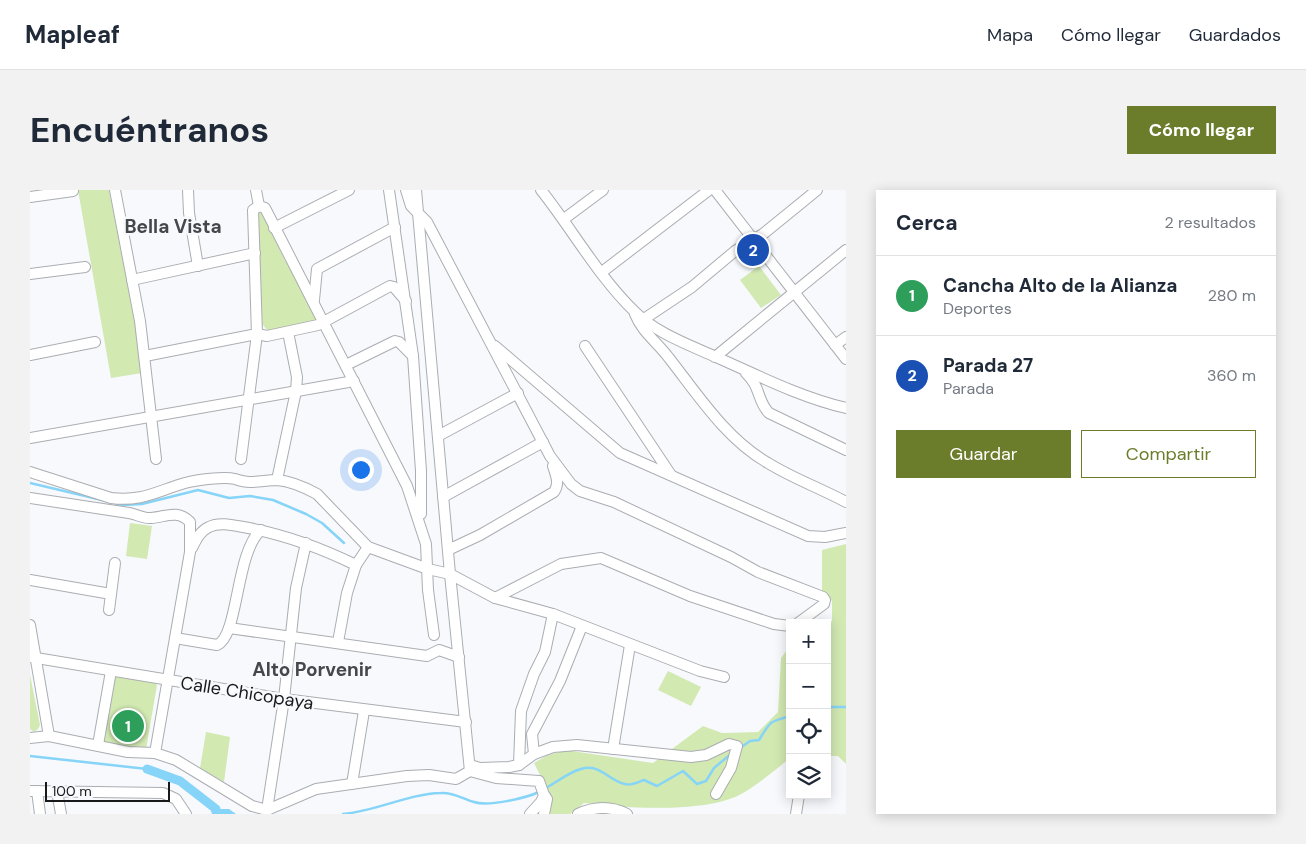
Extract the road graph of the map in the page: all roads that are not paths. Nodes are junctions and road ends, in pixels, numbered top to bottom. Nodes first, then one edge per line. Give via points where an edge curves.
1 (116, 190) edge
2 (188, 190) edge
3 (256, 190) edge
4 (348, 190) edge
5 (389, 190) edge
6 (406, 190) edge
7 (416, 190) edge
8 (542, 190) edge
9 (603, 190) edge
10 (709, 190) edge
11 (715, 190) edge
12 (817, 190) edge
13 (73, 191) edge
14 (30, 197) edge
15 (259, 206) junction
16 (418, 215) junction
17 (564, 219) junction
18 (396, 227) junction
19 (274, 228) junction
20 (754, 239) junction
21 (846, 250) edge
22 (255, 253) junction
23 (198, 266) junction
24 (86, 267) dead end
25 (602, 272) junction
26 (30, 274) edge
27 (132, 280) junction
28 (794, 290) junction
29 (314, 300) junction
30 (406, 301) junction
31 (633, 310) junction
32 (644, 319) junction
33 (323, 321) junction
34 (288, 332) junction
35 (257, 334) junction
36 (846, 337) edge
37 (490, 341) junction
38 (95, 342) dead end
39 (835, 344) junction
40 (585, 346) dead end
41 (30, 355) edge
42 (145, 356) junction
43 (413, 356) junction
44 (715, 357) junction
45 (846, 359) edge
46 (346, 365) junction
47 (742, 369) junction
48 (354, 381) junction
49 (296, 391) junction
50 (518, 393) junction
51 (249, 399) junction
52 (846, 408) edge
53 (151, 415) junction
54 (438, 436) junction
55 (30, 438) edge
56 (543, 442) junction
57 (846, 450) edge
58 (550, 456) junction
59 (156, 459) dead end
60 (241, 460) dead end
61 (30, 472) edge
62 (672, 476) junction
63 (277, 480) junction
64 (30, 498) edge
65 (443, 498) junction
66 (846, 502) edge
67 (423, 528) junction
68 (261, 530) junction
69 (846, 533) edge
70 (306, 543) junction
71 (368, 547) junction
72 (448, 550) junction
73 (190, 552) junction
74 (115, 562) dead end
75 (356, 565) junction
76 (428, 569) junction
77 (450, 574) junction
78 (30, 580) edge
79 (111, 594) junction
80 (494, 598) junction
81 (109, 610) dead end
82 (553, 614) junction
83 (803, 619) edge
84 (30, 625) edge
85 (582, 626) junction
86 (786, 626) edge
87 (229, 628) junction
88 (434, 635) dead end
89 (291, 636) junction
90 (175, 638) junction
91 (338, 642) junction
92 (630, 645) junction
93 (33, 657) edge
94 (459, 657) junction
95 (111, 671) junction
96 (724, 677) dead end
97 (168, 680) junction
98 (284, 699) junction
99 (364, 711) junction
100 (466, 722) junction
101 (49, 736) junction
102 (30, 738) edge
103 (98, 745) junction
104 (613, 749) junction
105 (155, 754) junction
106 (534, 754) junction
107 (519, 765) junction
108 (470, 768) junction
109 (352, 784) junction
110 (33, 791) edge
111 (57, 791) junction
112 (716, 794) dead end
113 (544, 795) junction
114 (798, 799) edge
115 (267, 810) junction
116 (40, 814) edge
117 (61, 814) edge
118 (186, 814) edge
119 (530, 814) edge
120 (544, 814) edge
121 (578, 814) edge
122 (627, 814) edge
123 (796, 814) edge

1 - 27 street
2 - 23 street
3 - 15 street
4 - 19 street
5 - 18 street
6 - 16 street
7 - 16 street
8 - 17 street
9 - 17 street
10 - 25 street
11 - 20 street
12 - 20 street
13 - 14 street
15 - 19 street via 265,208
15 - 22 street via 253,210
16 - 37 street via 426,222
16 - 54 street
17 - 25 street
18 - 29 street via 317,269
18 - 30 street
19 - 29 street
20 - 28 street
20 - 32 street
21 - 28 street
22 - 23 street
22 - 35 street
23 - 27 street
24 - 26 street
25 - 31 street
27 - 42 street
28 - 39 street
28 - 44 street
29 - 33 street
30 - 33 street via 390,286
30 - 43 street
31 - 32 street
31 - 66 street via 642,328 668,356 706,407 751,451 768,463
32 - 44 street
33 - 34 street
33 - 46 street
34 - 35 street via 267,336
34 - 49 street via 297,377
35 - 42 street
35 - 51 street
36 - 39 street
37 - 50 street
37 - 62 street via 620,453
38 - 41 street
39 - 45 street
40 - 62 street
42 - 53 street
43 - 46 street via 395,341
43 - 67 street
44 - 47 street
46 - 48 street
47 - 52 street via 786,390
47 - 57 street via 756,383 769,413
48 - 49 street
48 - 67 street via 400,469
49 - 51 street
49 - 63 street
50 - 54 street
50 - 56 street
51 - 53 street
51 - 60 street
53 - 55 street
53 - 59 street
54 - 65 street
56 - 58 street
56 - 65 street
58 - 72 street via 558,480 554,492
58 - 83 street via 580,491 614,502 758,572 825,600
61 - 63 street via 111,498 124,499 145,498 198,480
62 - 69 street via 808,536
63 - 71 street via 317,494
64 - 73 street via 131,513 149,519 164,514 185,517 192,530
65 - 72 street
67 - 76 street
68 - 70 street
68 - 73 street via 219,524 208,527
68 - 87 street via 253,537 240,576
70 - 75 street
70 - 89 street via 296,588
71 - 75 street
71 - 76 street
72 - 77 street
73 - 90 street
74 - 79 street
75 - 91 street
76 - 77 street
76 - 88 street
77 - 80 street
77 - 94 street
78 - 79 street
79 - 81 street
80 - 82 street
80 - 86 street via 568,561 601,558 690,596
82 - 85 street
82 - 107 street via 545,652 521,711
84 - 93 street
85 - 92 street
85 - 106 street via 560,681 532,734
87 - 89 street
87 - 90 street via 224,640 217,645
89 - 91 street
89 - 98 street
90 - 97 street
91 - 94 street via 427,656 438,650
92 - 96 street
92 - 104 street
93 - 95 street, Calle Chicopaya
93 - 101 street
94 - 100 street
95 - 97 street, Calle Chicopaya
95 - 103 street
97 - 98 street, Calle Chicopaya
97 - 105 street
98 - 99 street, Calle Chicopaya
98 - 115 street
99 - 100 street, Calle Chicopaya
99 - 109 street
100 - 108 street
101 - 102 street
101 - 103 street
103 - 105 street
104 - 106 street via 577,744 553,747
104 - 112 street via 698,757 735,744 735,758
105 - 115 street via 176,760 252,806
106 - 107 street
107 - 108 street
108 - 109 street via 456,779 429,775
108 - 113 street via 496,778 534,779 539,781
109 - 115 street via 316,789
110 - 111 street
110 - 116 street
111 - 117 street
111 - 118 street via 170,796
113 - 119 street
113 - 120 street via 547,800
114 - 123 street
121 - 122 street via 590,808 615,808

